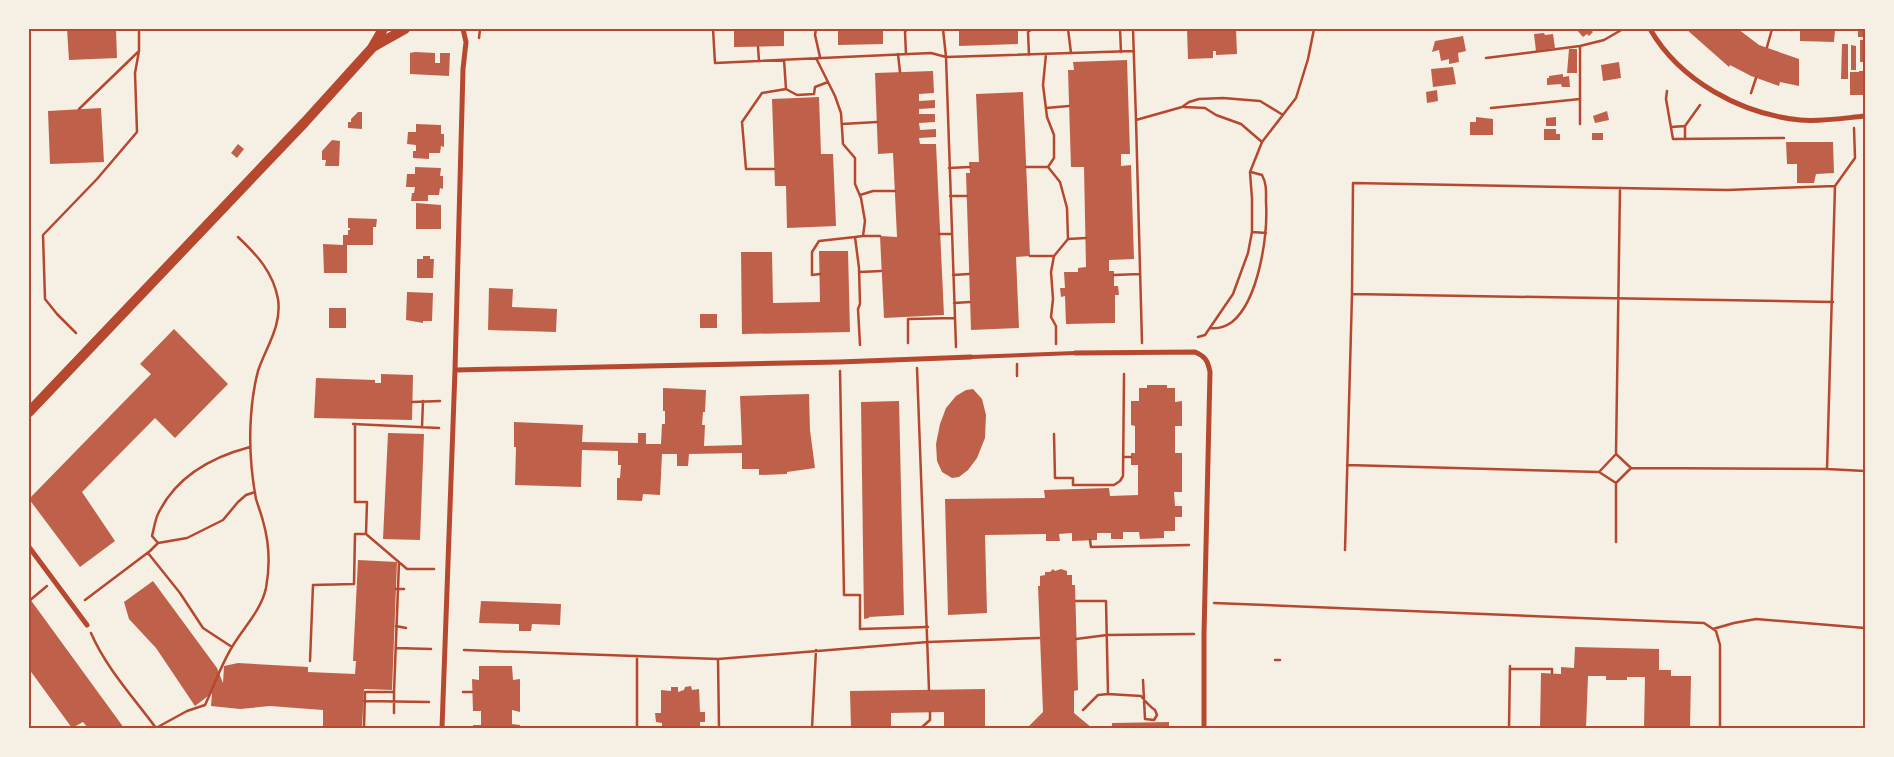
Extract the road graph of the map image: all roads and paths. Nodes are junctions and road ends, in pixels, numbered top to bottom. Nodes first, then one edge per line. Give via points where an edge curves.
1 (139, 29) edge
2 (383, 29) edge
3 (405, 29) edge
4 (463, 29) edge
5 (480, 29) edge
6 (713, 29) edge
7 (816, 29) edge
8 (907, 29) edge
9 (943, 29) edge
10 (1032, 29) edge
11 (1068, 29) edge
12 (1120, 29) edge
13 (1133, 29) edge
14 (1314, 29) edge
15 (1623, 29) edge
16 (1650, 29) edge
17 (1772, 29) edge
18 (1786, 29) edge
19 (1792, 30) dead end
20 (479, 38) dead end
21 (758, 46) dead end
22 (1580, 46) junction
23 (1767, 47) dead end
24 (372, 48) junction
25 (139, 51) junction
26 (1134, 51) junction
27 (1121, 52) junction
28 (1071, 53) junction
29 (898, 54) junction
30 (906, 54) junction
31 (1046, 54) junction
32 (1028, 55) junction
33 (820, 57) junction
34 (946, 57) junction
35 (816, 58) junction
36 (1486, 58) dead end
37 (784, 60) junction
38 (759, 61) junction
39 (900, 72) dead end
40 (1756, 78) dead end
41 (828, 82) junction
42 (786, 89) junction
43 (1668, 91) dead end
44 (1751, 93) dead end
45 (794, 94) junction
46 (794, 98) dead end
47 (1580, 99) junction
48 (1700, 105) dead end
49 (1069, 106) dead end
50 (1182, 107) junction
51 (1046, 108) junction
52 (1491, 108) dead end
53 (79, 109) dead end
54 (1284, 115) junction
55 (1865, 116) edge
56 (1136, 120) junction
57 (877, 122) dead end
58 (842, 124) junction
59 (1580, 124) dead end
60 (1685, 126) junction
61 (1853, 126) dead end
62 (1671, 127) junction
63 (1784, 138) dead end
64 (1685, 139) junction
65 (1262, 142) junction
66 (970, 167) dead end
67 (1026, 167) dead end
68 (1048, 167) junction
69 (949, 168) junction
70 (774, 169) dead end
71 (1250, 172) junction
72 (1835, 186) junction
73 (1620, 188) junction
74 (895, 191) dead end
75 (860, 195) junction
76 (950, 196) junction
77 (967, 196) dead end
78 (1252, 232) junction
79 (1266, 233) junction
80 (939, 234) dead end
81 (951, 234) junction
82 (863, 236) junction
83 (880, 236) dead end
84 (238, 237) dead end
85 (854, 237) junction
86 (1086, 238) dead end
87 (1068, 239) junction
88 (1030, 256) dead end
89 (1054, 256) junction
90 (881, 271) dead end
91 (860, 272) junction
92 (820, 274) dead end
93 (969, 274) dead end
94 (1140, 274) junction
95 (953, 275) junction
96 (1114, 275) dead end
97 (1352, 294) junction
98 (1620, 298) junction
99 (970, 302) dead end
100 (1833, 302) junction
101 (954, 303) junction
102 (954, 318) junction
103 (1210, 328) junction
104 (76, 333) dead end
105 (1198, 338) dead end
106 (908, 344) dead end
107 (860, 345) dead end
108 (1142, 352) junction
109 (1075, 353) joint
110 (1057, 354) junction
111 (956, 357) junction
112 (971, 357) joint
113 (917, 359) junction
114 (840, 362) junction
115 (455, 370) junction
116 (1124, 374) dead end
117 (423, 400) junction
118 (440, 401) dead end
119 (412, 402) dead end
120 (29, 412) edge
121 (422, 427) junction
122 (439, 428) dead end
123 (1054, 434) dead end
124 (250, 447) junction
125 (1616, 454) junction
126 (1123, 457) junction
127 (1131, 457) dead end
128 (1347, 465) junction
129 (1630, 468) junction
130 (1827, 469) junction
131 (1865, 471) edge
132 (1599, 472) junction
133 (1616, 483) junction
134 (255, 492) junction
135 (366, 534) junction
136 (1090, 540) dead end
137 (1616, 542) dead end
138 (158, 543) junction
139 (1189, 545) dead end
140 (29, 547) edge
141 (1345, 550) dead end
142 (148, 553) junction
143 (399, 562) junction
144 (434, 569) dead end
145 (53, 580) junction
146 (397, 589) junction
147 (404, 590) dead end
148 (85, 600) dead end
149 (29, 601) edge
150 (1076, 601) dead end
151 (1205, 602) junction
152 (87, 625) joint
153 (396, 626) junction
154 (406, 628) dead end
155 (928, 628) junction
156 (1865, 628) edge
157 (1713, 629) junction
158 (1204, 634) junction
159 (1107, 635) junction
160 (1039, 638) dead end
161 (1076, 639) dead end
162 (928, 642) junction
163 (231, 648) junction
164 (396, 648) junction
165 (431, 649) dead end
166 (464, 650) dead end
167 (816, 650) junction
168 (637, 656) junction
169 (718, 659) junction
170 (1275, 660) dead end
171 (1280, 660) dead end
172 (310, 661) dead end
173 (1552, 674) dead end
174 (401, 677) dead end
175 (394, 678) junction
176 (1143, 680) dead end
177 (929, 690) dead end
178 (394, 692) junction
179 (463, 692) dead end
180 (472, 692) dead end
181 (1108, 694) junction
182 (1144, 699) junction
183 (364, 701) junction
184 (394, 702) junction
185 (429, 702) dead end
186 (1083, 710) dead end
187 (930, 712) dead end
188 (364, 713) junction
189 (370, 713) dead end
190 (394, 713) dead end
191 (156, 728) edge
192 (364, 728) edge
193 (442, 728) edge
194 (637, 728) edge
195 (719, 728) edge
196 (812, 728) edge
197 (921, 728) edge
198 (1204, 728) edge
199 (1509, 728) edge
200 (1720, 728) edge

1 - 25 path
2 - 24 main road
3 - 24 main road
4 - 115 street via 466,42
5 - 20 path
6 - 38 path via 715,63
7 - 33 path
8 - 30 path
9 - 34 path
10 - 32 path via 1028,32
11 - 28 path
12 - 27 path
13 - 26 path
14 - 54 path via 1296,98
15 - 22 path via 1604,40
16 - 55 street via 1687,74 1746,107 1801,120
17 - 23 path
18 - 19 path
21 - 38 path
22 - 36 path
22 - 47 path
24 - 120 main road
25 - 53 path
25 - 104 path via 135,73 137,132 43,235 45,299
26 - 27 path
26 - 56 path
27 - 28 path
28 - 31 path
29 - 30 path
29 - 33 path
29 - 39 path
30 - 34 path via 931,53
31 - 32 path
31 - 51 path via 1043,85
32 - 34 path
33 - 35 path
34 - 69 path
35 - 37 path
35 - 41 path
37 - 38 path
37 - 42 path
40 - 44 path
41 - 45 path via 815,87 814,94
41 - 58 path via 841,113
42 - 45 path
42 - 70 path via 762,93 742,122 746,169
43 - 62 path via 1666,99
45 - 46 path
47 - 52 path
47 - 59 path
48 - 60 path
49 - 51 path
50 - 54 path via 1199,99 1244,99 1260,101
50 - 56 path
50 - 65 path via 1205,108 1241,124
51 - 68 path via 1054,135 1054,158
54 - 65 path
56 - 94 path
57 - 58 path
58 - 75 path via 842,144 855,158 855,184
60 - 62 path
60 - 64 path
61 - 72 path via 1855,158
62 - 64 path via 1672,140
63 - 64 path
65 - 71 path
66 - 69 path
67 - 68 path
68 - 87 path via 1060,182 1067,208
69 - 76 path
71 - 78 path
71 - 79 path via 1262,175 1264,179
72 - 73 path via 1727,190
72 - 100 path
73 - 97 path via 1353,183
73 - 98 path
74 - 75 path
75 - 82 path via 865,221
76 - 77 path
76 - 81 path
78 - 79 path
78 - 103 path via 1233,294
79 - 103 path via 1254,285 1242,309 1228,325
80 - 81 path
81 - 95 path
82 - 83 path
82 - 85 path
84 - 124 path via 269,273 275,285 279,314 256,382
85 - 91 path
85 - 92 path via 818,241 812,252 812,275
86 - 87 path
87 - 89 path
88 - 89 path
89 - 110 path via 1051,317 1056,326
90 - 91 path
91 - 107 path
93 - 95 path
94 - 96 path
94 - 108 path
95 - 101 path
97 - 98 path
97 - 128 path
98 - 100 path
98 - 125 path
99 - 101 path
100 - 130 path
101 - 102 path
102 - 106 path via 908,319
102 - 111 path
103 - 105 path
108 - 109 street
108 - 151 street via 1195,352 1208,363
109 - 110 lane
110 - 112 lane
111 - 112 street
111 - 113 street
113 - 114 street
113 - 155 path
114 - 115 street
114 - 155 path via 844,595 860,595 860,629
115 - 193 street
116 - 126 path
117 - 118 path
117 - 119 path
117 - 121 path
121 - 122 path
121 - 135 path via 354,424 354,502 367,502
123 - 126 path via 1055,478 1073,478 1073,487 1114,485 1123,476
124 - 134 path
124 - 138 path via 200,466 177,486 158,514 152,536
125 - 129 path
125 - 132 path
126 - 127 path
128 - 132 path
128 - 141 path
129 - 130 path
129 - 133 path
130 - 131 path
132 - 133 path
133 - 137 path
134 - 138 path via 246,495 223,520 204,531
134 - 163 path via 267,541 266,588 255,614
135 - 143 path
135 - 172 path via 355,534 354,584 313,585
136 - 139 path via 1091,547
138 - 142 path
140 - 145 street
142 - 148 path
142 - 163 path via 203,628
143 - 144 path via 407,568
143 - 146 path
145 - 149 path
145 - 152 street
146 - 147 path
146 - 153 path
150 - 159 path via 1106,601
151 - 157 path via 1704,623
151 - 158 street
152 - 191 path via 95,642
153 - 154 path
153 - 164 path
155 - 162 path
156 - 157 path via 1756,619
157 - 200 path via 1720,645
158 - 159 path
158 - 198 street
159 - 161 path
159 - 181 path
160 - 162 path
162 - 167 path
162 - 177 path
163 - 191 path via 205,706 187,711
164 - 165 path
164 - 175 path
166 - 168 path
167 - 169 path
167 - 196 path
168 - 169 path
168 - 194 path
169 - 195 path
170 - 171 path
173 - 199 path via 1552,669 1510,668
174 - 175 path
175 - 178 path
176 - 182 path
178 - 183 path via 365,692
178 - 184 path
179 - 180 path
181 - 182 path via 1141,696
181 - 186 path via 1098,695
182 - 182 path via 1145,719 1154,720 1155,710
183 - 184 path
183 - 188 path
184 - 185 path
184 - 190 path
187 - 197 path via 930,720
188 - 189 path
188 - 192 path

